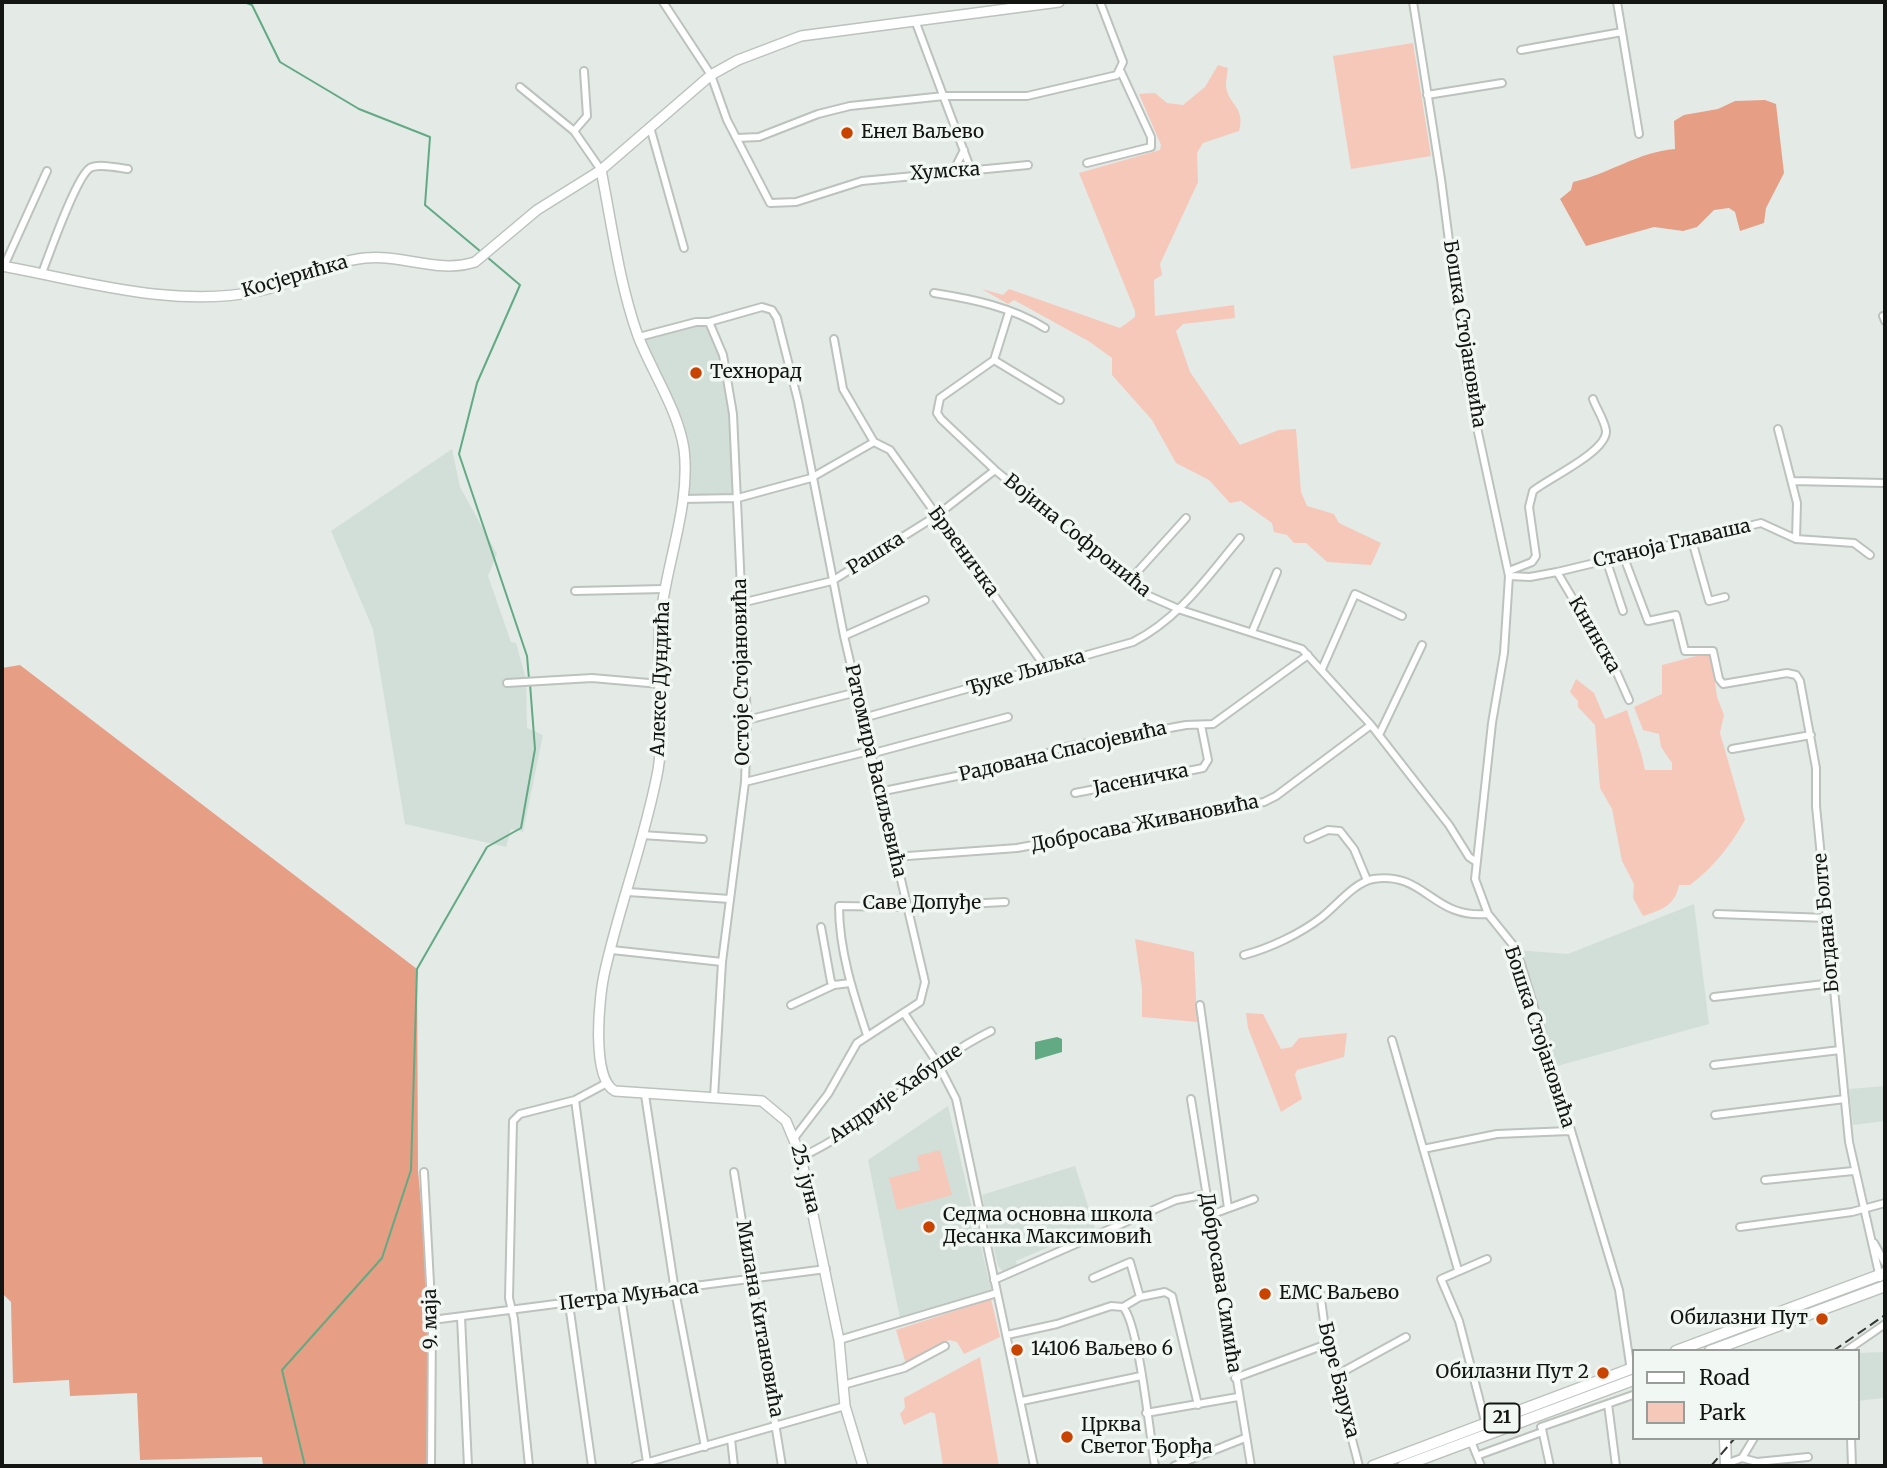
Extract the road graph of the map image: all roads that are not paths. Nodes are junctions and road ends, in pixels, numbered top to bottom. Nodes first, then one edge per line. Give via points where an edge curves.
1 (663, 2) edge
2 (1059, 2) edge
3 (1100, 2) edge
4 (1413, 2) edge
5 (1617, 2) edge
6 (916, 23) junction
7 (1622, 32) junction
8 (1521, 50) dead end
9 (584, 71) dead end
10 (1121, 72) junction
11 (710, 75) junction
12 (1502, 83) dead end
13 (520, 87) dead end
14 (1427, 95) junction
15 (943, 96) junction
16 (650, 127) junction
17 (574, 131) junction
18 (1639, 134) dead end
19 (737, 138) junction
20 (964, 150) junction
21 (1087, 163) dead end
22 (1028, 165) dead end
23 (128, 169) dead end
24 (601, 170) junction
25 (954, 170) junction
26 (971, 170) junction
27 (47, 171) dead end
28 (684, 248) dead end
29 (3, 266) edge
30 (42, 273) junction
31 (934, 293) dead end
32 (1009, 312) junction
33 (709, 321) junction
34 (1045, 328) dead end
35 (639, 337) junction
36 (834, 339) dead end
37 (994, 360) junction
38 (1592, 399) dead end
39 (1060, 400) dead end
40 (1778, 429) dead end
41 (874, 442) junction
42 (995, 470) junction
43 (811, 478) junction
44 (1792, 481) junction
45 (1885, 482) edge
46 (737, 498) junction
47 (682, 499) junction
48 (936, 516) junction
49 (1185, 518) dead end
50 (1691, 537) junction
51 (1240, 538) dead end
52 (1796, 539) junction
53 (1623, 555) junction
54 (1870, 555) dead end
55 (1606, 559) junction
56 (1277, 572) dead end
57 (1557, 572) junction
58 (1509, 573) junction
59 (832, 581) junction
60 (1129, 581) junction
61 (664, 589) junction
62 (575, 591) dead end
63 (1725, 597) dead end
64 (925, 600) dead end
65 (741, 603) junction
66 (1181, 610) junction
67 (1623, 611) dead end
68 (1402, 616) dead end
69 (1252, 632) junction
70 (844, 636) junction
71 (1422, 645) dead end
72 (1308, 655) junction
73 (1046, 668) junction
74 (1322, 669) junction
75 (507, 683) dead end
76 (660, 684) junction
77 (857, 692) junction
78 (1629, 700) dead end
79 (1008, 717) dead end
80 (863, 718) junction
81 (747, 720) junction
82 (1201, 725) junction
83 (1371, 725) junction
84 (1811, 734) junction
85 (1379, 735) junction
86 (1732, 749) dead end
87 (870, 753) junction
88 (745, 782) junction
89 (879, 792) junction
90 (1075, 793) dead end
91 (642, 835) junction
92 (703, 839) dead end
93 (1308, 839) dead end
94 (894, 857) junction
95 (1475, 861) junction
96 (1367, 880) junction
97 (628, 892) junction
98 (730, 899) junction
99 (1005, 902) dead end
100 (906, 907) junction
101 (1488, 914) junction
102 (1717, 914) dead end
103 (1827, 918) junction
104 (821, 927) dead end
105 (612, 950) junction
106 (1244, 955) dead end
107 (722, 962) junction
108 (850, 983) junction
109 (1833, 983) junction
110 (834, 985) junction
111 (1714, 998) dead end
112 (1200, 1005) dead end
113 (791, 1006) dead end
114 (904, 1013) junction
115 (991, 1031) dead end
116 (867, 1035) junction
117 (1392, 1040) dead end
118 (1840, 1050) junction
119 (938, 1064) junction
120 (1714, 1065) dead end
121 (605, 1084) junction
122 (645, 1095) junction
123 (713, 1097) junction
124 (1191, 1099) dead end
125 (1845, 1099) junction
126 (575, 1100) junction
127 (1716, 1115) dead end
128 (1569, 1130) junction
129 (795, 1137) junction
130 (1423, 1149) junction
131 (801, 1157) junction
132 (1853, 1171) junction
133 (424, 1172) dead end
134 (734, 1172) dead end
135 (1765, 1180) dead end
136 (1206, 1194) junction
137 (1254, 1199) dead end
138 (1885, 1203) edge
139 (1228, 1209) junction
140 (1864, 1209) junction
141 (1210, 1216) junction
142 (1740, 1227) dead end
143 (1871, 1237) junction
144 (1487, 1259) dead end
145 (1885, 1263) edge
146 (826, 1269) junction
147 (1458, 1270) junction
148 (1882, 1275) edge
149 (1093, 1278) dead end
150 (751, 1280) junction
151 (994, 1280) junction
152 (1885, 1286) edge
153 (675, 1291) junction
154 (1320, 1292) dead end
155 (997, 1293) junction
156 (621, 1297) junction
157 (1140, 1297) junction
158 (602, 1300) junction
159 (569, 1304) junction
160 (1123, 1307) junction
161 (513, 1311) junction
162 (461, 1317) junction
163 (432, 1320) junction
164 (1885, 1324) edge
165 (1007, 1335) junction
166 (1714, 1336) junction
167 (1406, 1337) dead end
168 (839, 1340) junction
169 (1327, 1344) junction
170 (945, 1346) dead end
171 (1681, 1349) edge
172 (1717, 1349) edge
173 (1849, 1349) edge
174 (1141, 1376) junction
175 (1335, 1376) junction
176 (1631, 1376) edge
177 (1235, 1378) junction
178 (843, 1385) junction
179 (1632, 1395) edge
180 (1238, 1397) junction
181 (1022, 1401) junction
182 (1608, 1404) junction
183 (1198, 1405) junction
184 (845, 1406) junction
185 (1146, 1413) junction
186 (1486, 1424) junction
187 (1540, 1425) junction
188 (777, 1426) junction
189 (1245, 1438) junction
190 (731, 1440) junction
191 (1726, 1440) edge
192 (1753, 1440) edge
193 (1851, 1440) edge
194 (1471, 1441) junction
195 (705, 1447) junction
196 (1479, 1455) junction
197 (1808, 1457) dead end
198 (1742, 1458) junction
199 (647, 1462) junction
200 (1726, 1465) edge
201 (431, 1466) edge
202 (468, 1466) edge
203 (529, 1466) edge
204 (592, 1466) edge
205 (635, 1466) edge
206 (734, 1466) edge
207 (782, 1466) edge
208 (863, 1466) edge
209 (1034, 1466) edge
210 (1155, 1466) edge
211 (1174, 1466) edge
212 (1251, 1466) edge
213 (1359, 1466) edge
214 (1373, 1466) edge
215 (1403, 1466) edge
216 (1481, 1466) edge
217 (1550, 1466) edge
218 (1616, 1466) edge
219 (1852, 1466) edge

1 - 11 street
2 - 6 street, Косјерићка
3 - 10 street via 1124,62
4 - 14 street, Бошка Стојановића
5 - 7 street
6 - 11 street, Косјерићка via 801,36
6 - 15 street
7 - 8 street
7 - 18 street
9 - 17 street via 587,116
10 - 15 street via 1043,94
10 - 21 street via 1151,137 1151,147
11 - 16 street, Косјерићка
11 - 19 street
12 - 14 street
13 - 17 street
14 - 58 street, Бошка Стојановића via 1467,381
15 - 19 street via 836,109 759,137
15 - 20 street
16 - 24 street, Косјерићка
16 - 28 street
17 - 24 street
19 - 25 street, Хумска via 766,201 773,205 862,181
20 - 25 street
20 - 26 street
22 - 26 street, Хумска
23 - 30 street via 90,168 74,194
24 - 30 street, Косјерићка via 537,210 475,262 453,267 395,257 363,258 262,291 225,296 176,296
24 - 35 street, Алексе Дундића
25 - 26 street, Хумска
27 - 29 street
29 - 30 street, Косјерићка
31 - 32 street
32 - 34 street
32 - 37 street
33 - 35 street
33 - 43 street, Ратомира Васиљевића via 762,307 775,314 798,401
33 - 46 street, Остоје Стојановића via 727,374
35 - 47 street, Алексе Дундића via 683,445
36 - 41 street, Брвеничка via 843,389
37 - 39 street
37 - 42 street, Војина Софронића via 942,396 937,406 940,419
38 - 58 street via 1606,430 1604,437 1596,448 1533,491 1529,507 1536,556
40 - 44 street
41 - 43 street
41 - 48 street, Брвеничка via 890,450
42 - 48 street, Рашка
42 - 60 street, Војина Софронића
43 - 46 street
43 - 59 street, Ратомира Васиљевића
44 - 45 street
44 - 52 street via 1798,512
46 - 47 street
46 - 65 street, Остоје Стојановића
47 - 61 street, Алексе Дундића
48 - 59 street, Рашка
48 - 73 street, Брвеничка
49 - 60 street
50 - 52 street, Станоја Главаша via 1761,523
50 - 53 street, Станоја Главаша
50 - 63 street via 1709,601
51 - 66 street, Ђуке Љиљка
52 - 54 street, Станоја Главаша via 1849,541
53 - 55 street, Станоја Главаша
53 - 84 street, Богдана Болте via 1648,621 1676,615 1685,650 1713,651 1720,681 1731,685 1783,673 1796,676
55 - 57 street, Станоја Главаша
55 - 67 street
56 - 69 street
57 - 58 street, Станоја Главаша via 1526,577
57 - 78 street, Книнска via 1618,673
58 - 95 street, Бошка Стојановића via 1504,653
59 - 65 street, Рашка
59 - 70 street, Ратомира Васиљевића
60 - 66 street, Војина Софронића
61 - 62 street
61 - 76 street, Алексе Дундића
64 - 70 street
65 - 81 street, Остоје Стојановића
66 - 69 street, Војина Софронића
66 - 73 street, Ђуке Љиљка via 1133,642
68 - 74 street via 1355,594
69 - 72 street, Војина Софронића via 1296,646
70 - 77 street, Ратомира Васиљевића
71 - 85 street
72 - 74 street, Војина Софронића
72 - 82 street, Радована Спасојевића via 1218,722
73 - 80 street, Ђуке Љиљка
74 - 83 street, Војина Софронића
75 - 76 street via 592,678
76 - 91 street, Алексе Дундића via 663,723 658,769
77 - 80 street, Ратомира Васиљевића
77 - 81 street
79 - 87 street
80 - 87 street, Ратомира Васиљевића
81 - 88 street, Остоје Стојановића
82 - 89 street, Радована Спасојевића via 1061,748 1025,762
82 - 90 street, Јасеничка via 1208,760 1203,768
83 - 85 street, Војина Софронића
83 - 94 street, Добросава Живановића via 1264,802 1017,848
84 - 86 street
84 - 103 street, Богдана Болте
85 - 95 street, Војина Софронића
87 - 88 street
87 - 89 street, Ратомира Васиљевића
88 - 98 street, Остоје Стојановића
89 - 94 street, Ратомира Васиљевића
91 - 92 street
91 - 97 street, Алексе Дундића
93 - 96 street via 1328,830 1340,831 1354,849
94 - 100 street, Ратомира Васиљевића
95 - 101 street, Бошка Стојановића via 1477,888
96 - 101 street via 1414,883 1452,911
96 - 106 street via 1307,927
97 - 98 street
97 - 105 street, Алексе Дундића
98 - 107 street, Остоје Стојановића
99 - 100 street, Саве Допуђе
100 - 108 street, Саве Допуђе via 839,906
100 - 114 street, Ратомира Васиљевића via 925,990 920,1002
101 - 128 street, Бошка Стојановића via 1516,950
102 - 103 street
103 - 109 street, Богдана Болте
104 - 110 street
105 - 107 street
105 - 121 street, Алексе Дундића via 604,974 599,1021
107 - 123 street, Остоје Стојановића
108 - 110 street
108 - 116 street
109 - 111 street
109 - 118 street, Богдана Болте
110 - 113 street
112 - 139 street
114 - 116 street, Ратомира Васиљевића
114 - 119 street
115 - 119 street, Андрије Хабуше
116 - 129 street via 853,1048 828,1094
117 - 130 street
118 - 120 street
118 - 125 street, Богдана Болте
119 - 131 street, Андрије Хабуше
119 - 151 street via 956,1099
121 - 122 street, 25. јуна via 615,1091
121 - 126 street
122 - 123 street, 25. јуна
122 - 153 street
123 - 129 street, 25. јуна via 767,1104
124 - 136 street, Добросава Симића
125 - 127 street
125 - 132 street, Богдана Болте
126 - 158 street
126 - 161 street via 527,1111 513,1121 509,1293
128 - 130 street via 1497,1134
128 - 176 street, Бошка Стојановића via 1619,1290
129 - 131 street, 25. јуна
130 - 147 street
131 - 146 street, 25. јуна
132 - 135 street
132 - 140 street, Богдана Болте
133 - 163 street, 9. маја
134 - 150 street, Милана Китановића
136 - 141 street, Добросава Симића
136 - 151 street via 1176,1200
137 - 139 street
138 - 140 street
139 - 141 street
140 - 142 street
140 - 143 street, Богдана Болте
141 - 177 street, Добросава Симића
143 - 145 street, Богдана Болте
143 - 148 street, Богдана Болте
144 - 147 street
146 - 150 street, Петра Муњаса
146 - 168 street, 25. јуна
147 - 186 street via 1441,1279 1459,1321
148 - 152 street, Богдана Болте
148 - 166 main road
149 - 157 street via 1130,1262
150 - 153 street, Петра Муњаса
150 - 188 street, Милана Китановића
151 - 155 street
152 - 172 main road
153 - 156 street, Петра Муњаса
153 - 195 street
154 - 169 street, Боре Баруха
155 - 165 street
155 - 168 street
156 - 158 street, Петра Муњаса
156 - 199 street
157 - 160 street
157 - 183 street via 1160,1291 1172,1296
158 - 159 street, Петра Муњаса
159 - 161 street, Петра Муњаса
159 - 204 street
160 - 165 street via 1111,1306
160 - 174 street
161 - 162 street, Петра Муњаса
161 - 203 street
162 - 163 street, Петра Муњаса
162 - 202 street
163 - 201 street, 9. маја
164 - 173 street
165 - 181 street
166 - 171 main road
166 - 172 main road
167 - 175 street
168 - 178 street, 25. јуна
169 - 175 street, Боре Баруха
169 - 177 street
170 - 178 street via 904,1368
174 - 181 street
174 - 185 street
175 - 213 street, Боре Баруха
176 - 179 street, Бошка Стојановића
176 - 186 main road, 21
176 - 187 main road, 21
177 - 180 street, Добросава Симића
178 - 184 street, 25. јуна
179 - 182 street
180 - 183 street
180 - 189 street, Добросава Симића
181 - 209 street
182 - 187 street
182 - 218 street
183 - 185 street
184 - 188 street
184 - 208 street, 25. јуна
185 - 210 street
186 - 214 main road, 21
187 - 194 main road, 21
187 - 196 street
187 - 217 street
188 - 190 street
188 - 207 street, Милана Китановића
189 - 211 street
189 - 212 street, Добросава Симића
190 - 195 street
190 - 206 street
191 - 200 main road
192 - 198 street
193 - 219 street
194 - 196 street
194 - 215 main road, 21
195 - 199 street
196 - 216 street
197 - 198 street via 1757,1462
198 - 200 street
199 - 205 street

